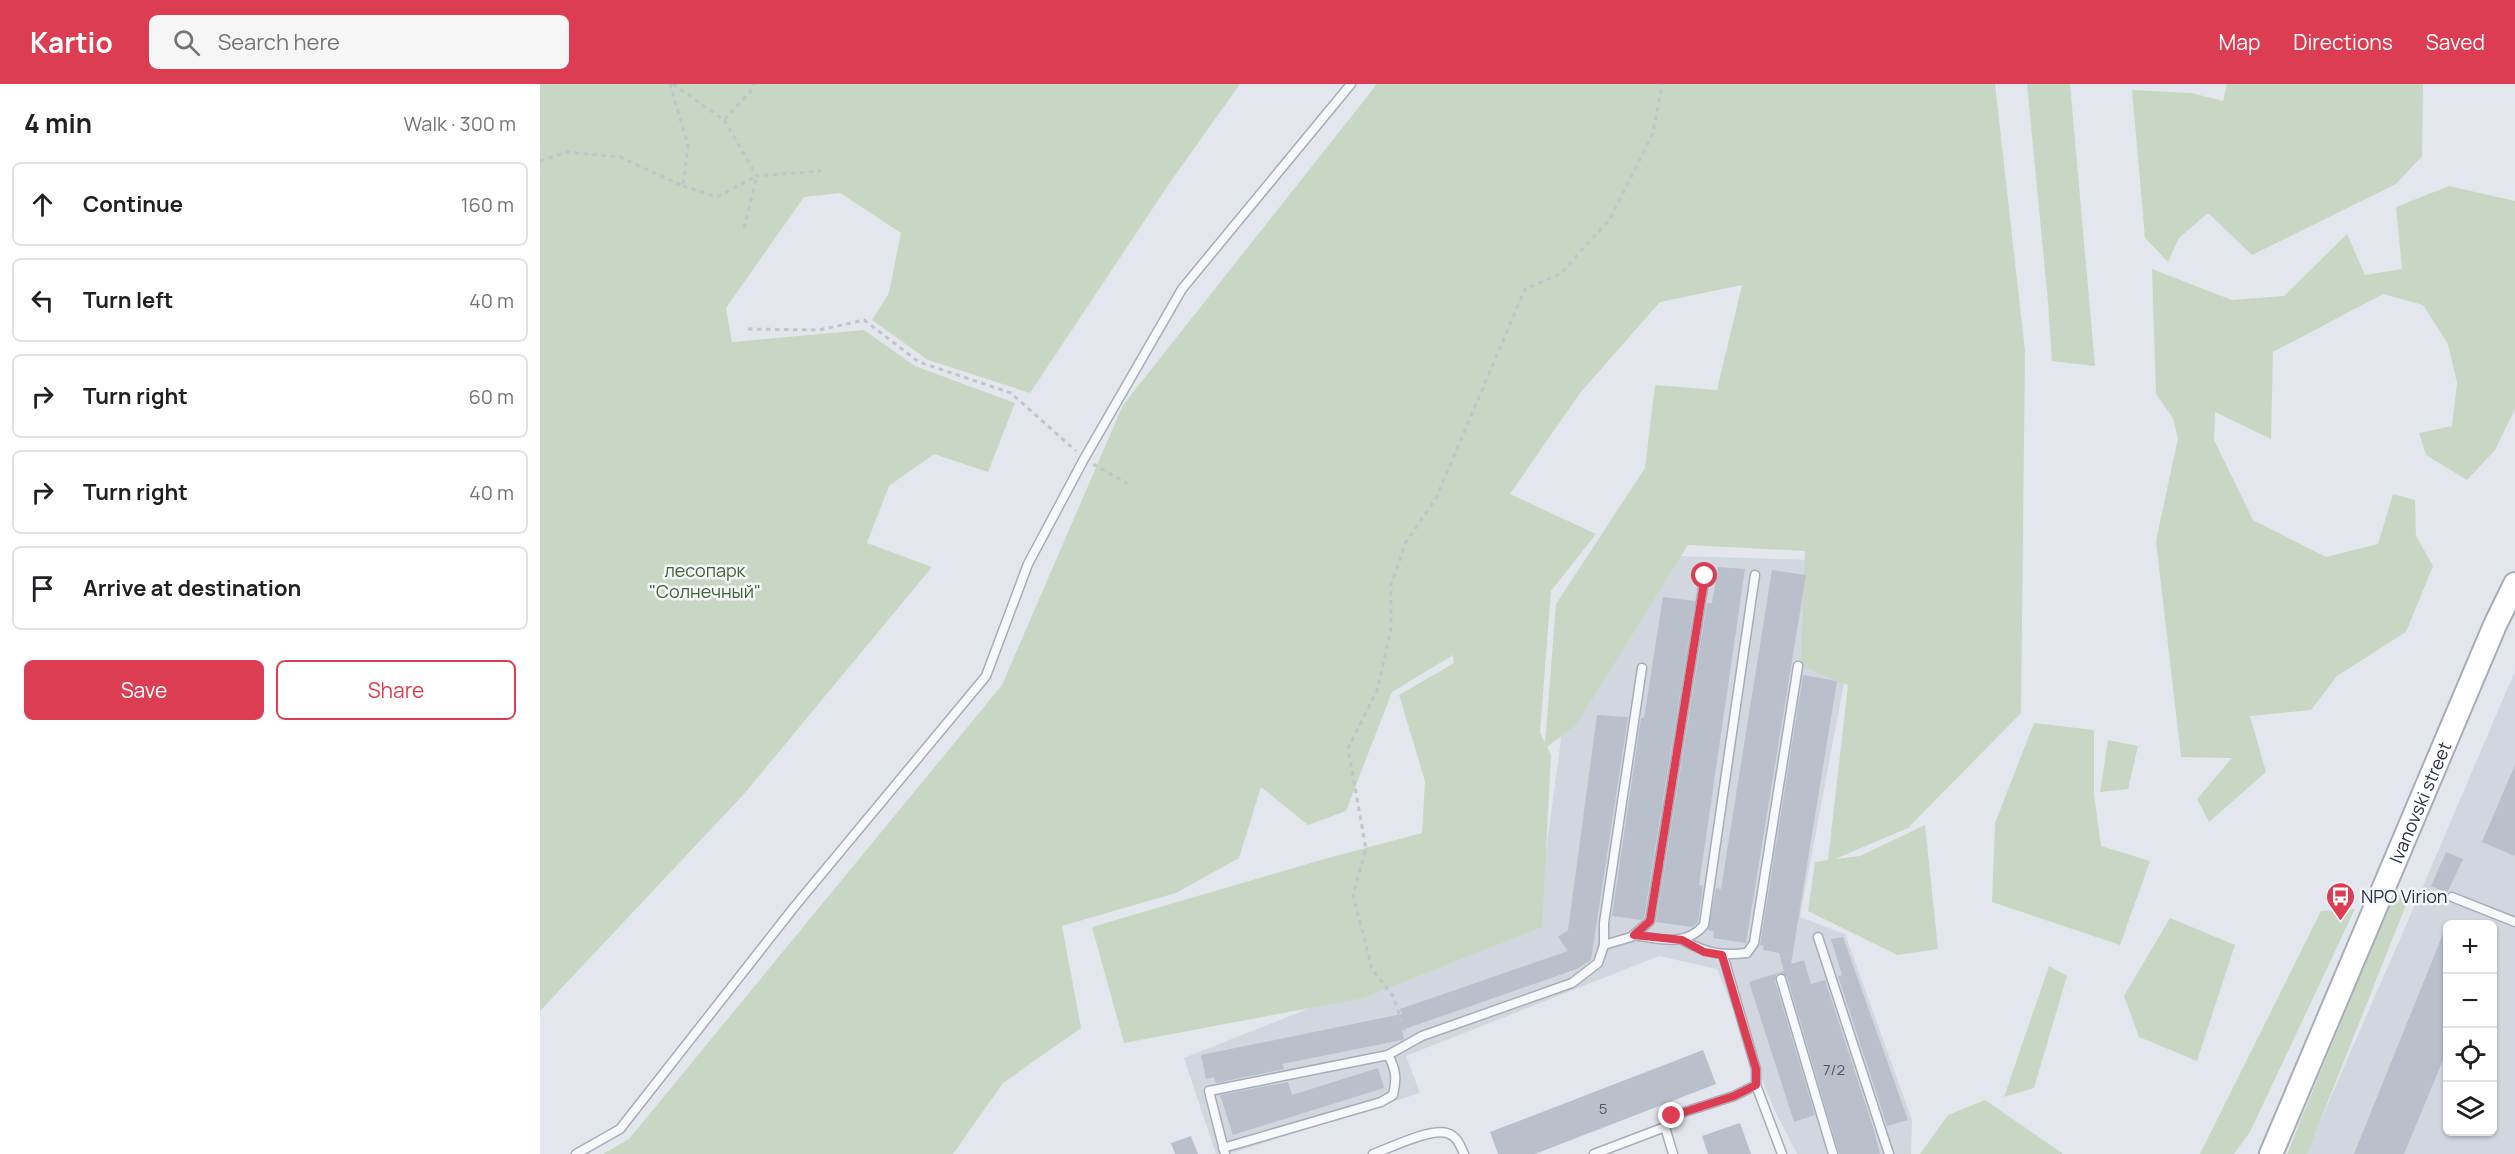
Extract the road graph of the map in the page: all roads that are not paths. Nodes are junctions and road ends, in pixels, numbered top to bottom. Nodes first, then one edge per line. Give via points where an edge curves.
1 (1351, 84) edge
2 (1755, 575) dead end
3 (1705, 576) dead end
4 (2515, 584) edge
5 (1798, 666) dead end
6 (1642, 668) dead end
7 (2452, 897) dead end
8 (2515, 922) edge
9 (1634, 935) junction
10 (1818, 937) dead end
11 (1682, 940) junction
12 (1604, 945) junction
13 (1722, 955) junction
14 (1781, 979) dead end
15 (1388, 1055) junction
16 (1756, 1085) junction
17 (1665, 1127) junction
18 (1224, 1151) edge
19 (576, 1154) edge
20 (1373, 1154) edge
21 (1464, 1154) edge
22 (1594, 1154) edge
23 (1673, 1154) edge
24 (1782, 1154) edge
25 (1833, 1154) edge
26 (1888, 1154) edge
27 (2271, 1154) edge

1 - 19 lane via 1182,289 1028,564 986,676 795,906 620,1129
2 - 11 lane via 1704,925
3 - 9 lane via 1650,921
4 - 27 main road, Ivanovski street
5 - 13 lane via 1754,943 1747,953
6 - 12 lane
7 - 8 lane
9 - 11 lane
9 - 12 lane
10 - 26 lane
11 - 13 lane via 1704,952
12 - 15 lane via 1598,963 1572,983 1422,1036
13 - 16 lane via 1756,1069
14 - 25 lane
15 - 18 lane via 1395,1067 1396,1081 1393,1095 1382,1102
15 - 18 lane via 1209,1091
16 - 17 lane via 1672,1116
16 - 24 lane
17 - 22 lane
17 - 23 lane
20 - 21 lane via 1424,1135 1445,1132 1458,1139

